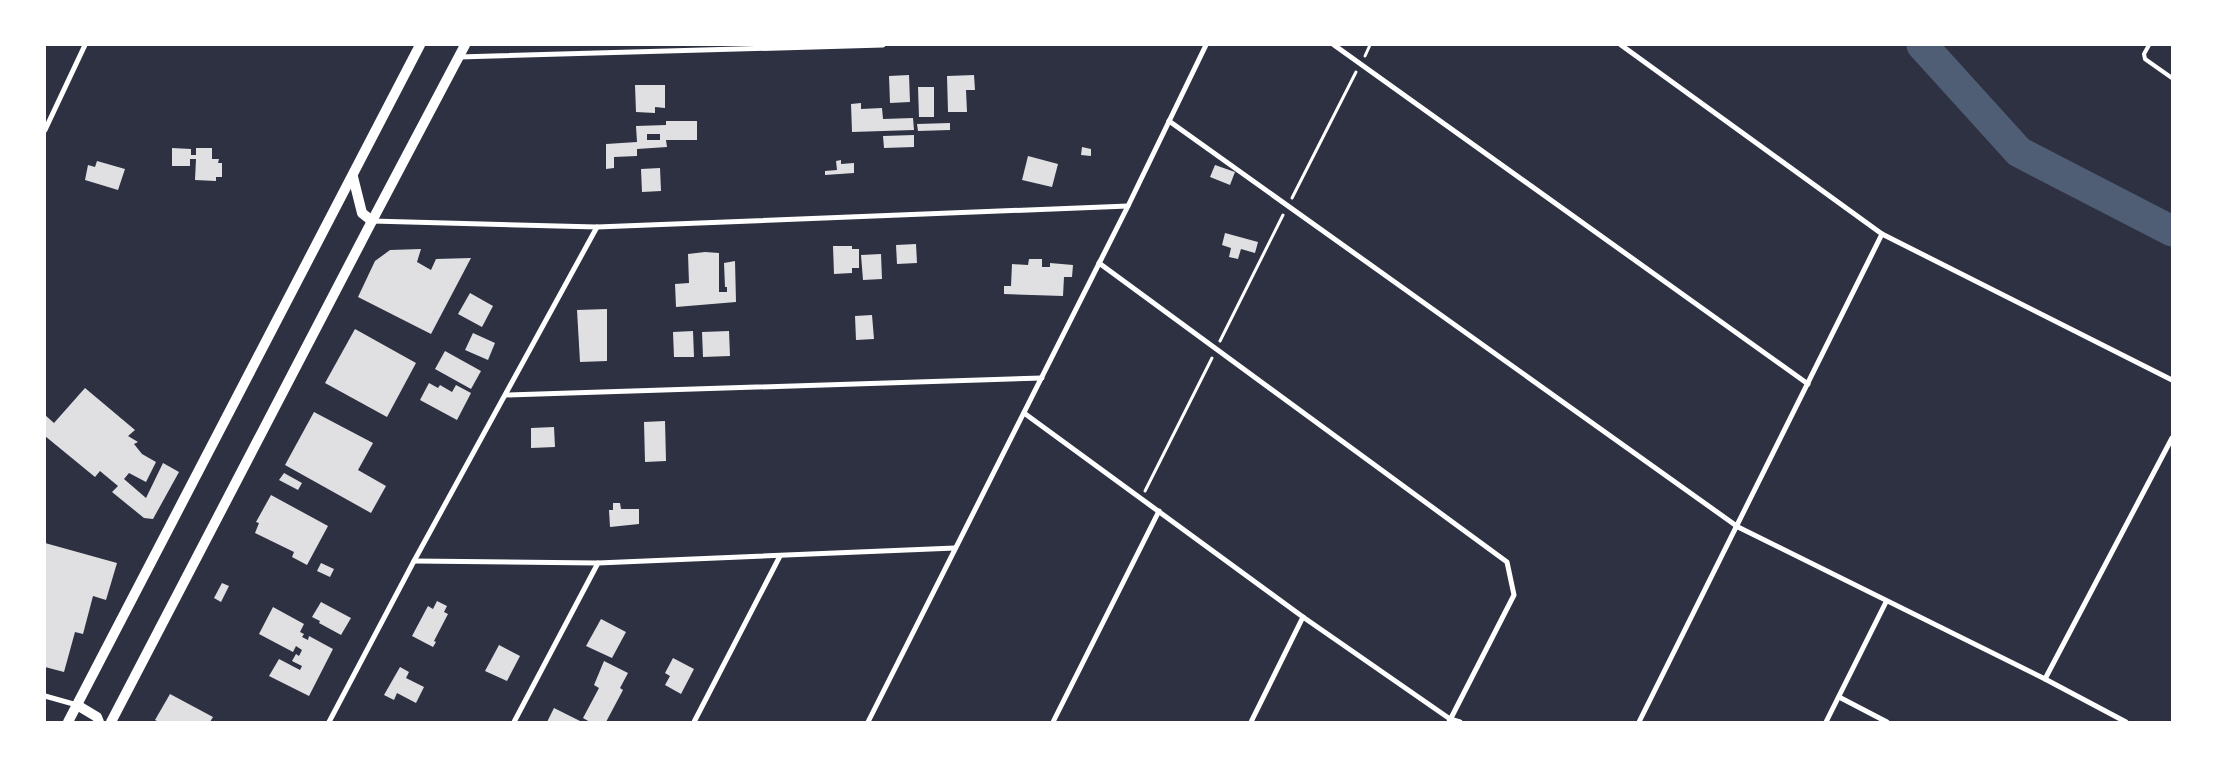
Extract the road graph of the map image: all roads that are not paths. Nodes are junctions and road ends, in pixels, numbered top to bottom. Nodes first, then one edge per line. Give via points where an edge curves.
1 (86, 45) edge
2 (420, 45) edge
3 (465, 45) edge
4 (883, 45) edge
5 (1206, 45) edge
6 (1334, 45) edge
7 (1621, 45) edge
8 (2149, 45) edge
9 (459, 57) junction
10 (2172, 78) edge
11 (1169, 121) junction
12 (45, 130) edge
13 (353, 177) junction
14 (1128, 206) junction
15 (372, 221) junction
16 (597, 227) junction
17 (1882, 234) junction
18 (1099, 263) junction
19 (1042, 378) junction
20 (2172, 380) edge
21 (1808, 384) junction
22 (506, 395) junction
23 (1024, 413) junction
24 (2172, 438) edge
25 (1159, 511) junction
26 (1738, 527) junction
27 (955, 548) junction
28 (780, 556) junction
29 (414, 561) junction
30 (598, 563) junction
31 (1886, 602) junction
32 (1303, 617) junction
33 (2045, 679) junction
34 (45, 696) edge
35 (1839, 697) junction
36 (77, 705) junction
37 (2114, 716) junction
38 (1450, 721) edge
39 (68, 722) edge
40 (99, 722) edge
41 (111, 722) edge
42 (329, 722) edge
43 (514, 722) edge
44 (694, 722) edge
45 (868, 722) edge
46 (1053, 722) edge
47 (1251, 722) edge
48 (1460, 722) edge
49 (1639, 722) edge
50 (1826, 722) edge
51 (1887, 722) edge
52 (2111, 722) edge
53 (2126, 722) edge

1 - 12 street
2 - 13 main road
3 - 9 main road
4 - 9 street
5 - 11 street
6 - 21 street
7 - 17 street
8 - 10 lane via 2145,59
9 - 15 main road
11 - 14 street
11 - 26 street
13 - 15 main road via 362,213
13 - 36 main road
14 - 16 street
14 - 18 street
15 - 16 street
15 - 41 main road
16 - 22 street
17 - 20 street
17 - 21 street
18 - 19 street
18 - 38 street via 1507,562 1514,594
19 - 22 street
19 - 23 street
21 - 26 street
22 - 29 street
23 - 25 street
23 - 27 street
24 - 33 street
25 - 32 street
25 - 46 street
26 - 31 street
26 - 49 street
27 - 28 street
27 - 45 street
28 - 30 street
28 - 44 street
29 - 30 street
29 - 42 street
30 - 43 street
31 - 33 street
31 - 35 street
32 - 38 street
32 - 47 street
33 - 37 street
34 - 36 street
35 - 50 street
35 - 51 street
36 - 39 main road
36 - 40 main road via 97,717
37 - 52 street
37 - 53 street
38 - 48 street

